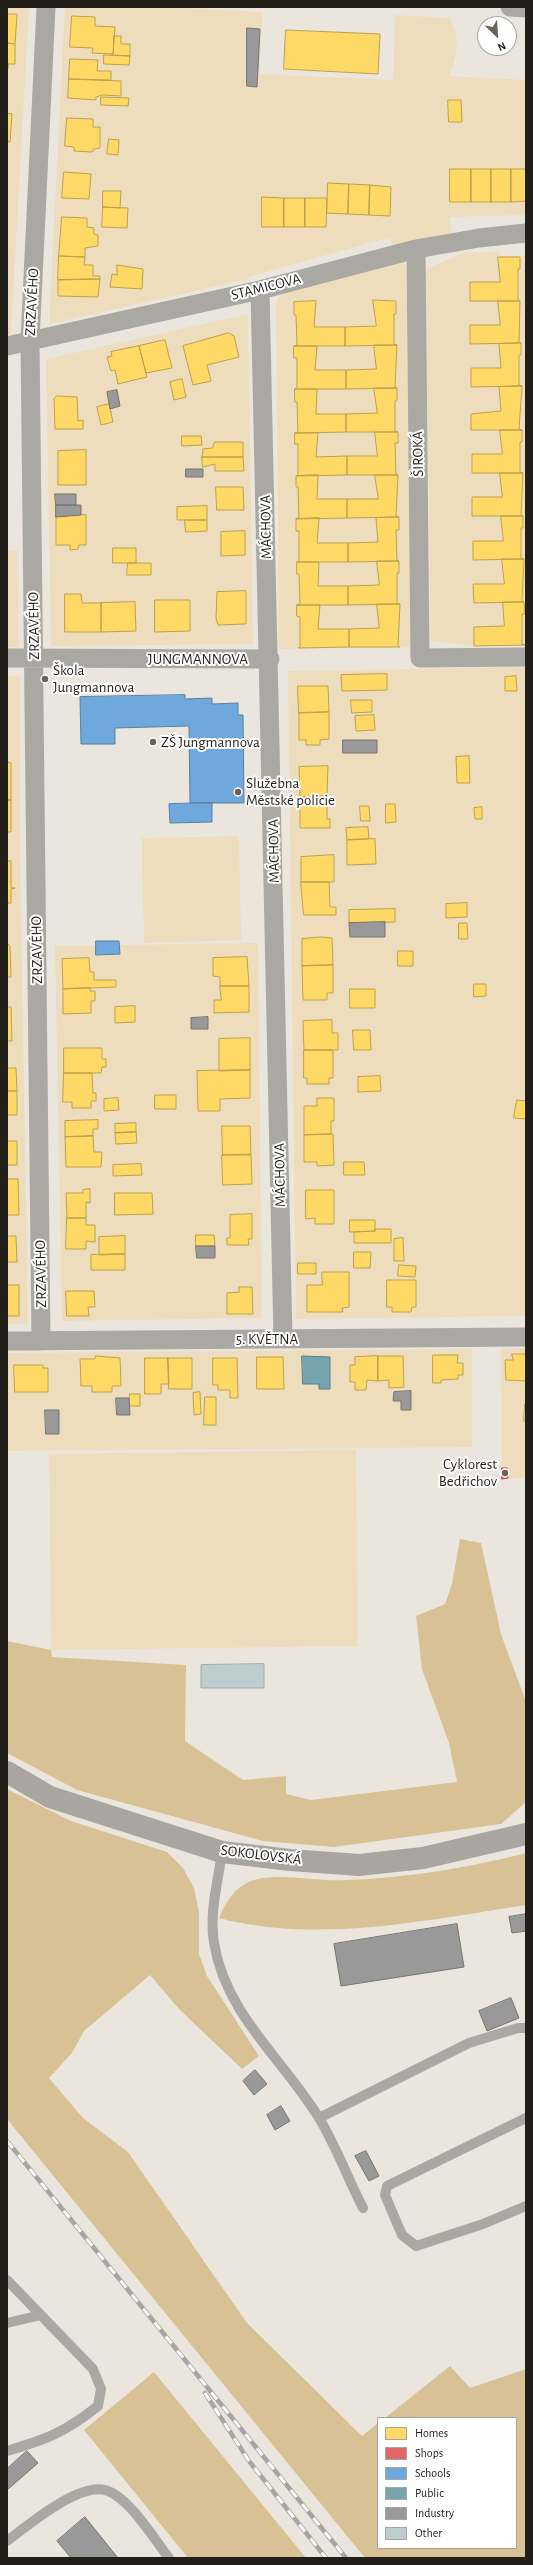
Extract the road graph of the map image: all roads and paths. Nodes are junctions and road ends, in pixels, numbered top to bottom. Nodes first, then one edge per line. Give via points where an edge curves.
1 (46, 7) edge
2 (510, 7) edge
3 (526, 8) edge
4 (526, 233) edge
5 (416, 249) junction
6 (260, 290) junction
7 (30, 340) junction
8 (7, 346) edge
9 (526, 656) edge
10 (7, 658) edge
11 (34, 658) junction
12 (270, 659) junction
13 (526, 1337) edge
14 (283, 1339) junction
15 (7, 1341) edge
16 (42, 1341) junction
17 (7, 1772) edge
18 (526, 1834) edge
19 (222, 1852) junction
20 (526, 2028) edge
21 (319, 2118) junction
22 (526, 2118) edge
23 (526, 2206) edge
24 (363, 2208) dead end
25 (7, 2280) edge
26 (41, 2315) junction
27 (7, 2323) edge
28 (7, 2451) edge
29 (7, 2542) edge
30 (169, 2558) edge

1 - 7 street, ZRZAVÉHO
2 - 3 street
4 - 5 street, STAMICOVA
5 - 6 street, STAMICOVA
5 - 9 street, ŠIROKÁ via 420,658
6 - 7 street, STAMICOVA
6 - 12 street, MÁCHOVA
7 - 8 street, STAMICOVA
7 - 11 street, ZRZAVÉHO
10 - 11 street, JUNGMANNOVA
11 - 12 street, JUNGMANNOVA
11 - 16 street, ZRZAVÉHO
12 - 14 street, MÁCHOVA
13 - 14 street, 5. KVĚTNA
14 - 16 street, 5. KVĚTNA
15 - 16 street, 5. KVĚTNA
17 - 19 street, SOKOLOVSKÁ via 50,1796
18 - 19 street, SOKOLOVSKÁ via 423,1858 359,1865
19 - 21 lane via 213,1910 214,1942 221,1972 255,2034
20 - 21 lane via 518,2028 469,2043
21 - 24 lane
22 - 23 lane via 387,2186 385,2195 402,2235 416,2246 483,2224
25 - 26 lane
26 - 27 lane
26 - 28 lane via 93,2369 101,2388 98,2406 59,2433
29 - 30 lane via 51,2508 83,2492 107,2490 124,2502

